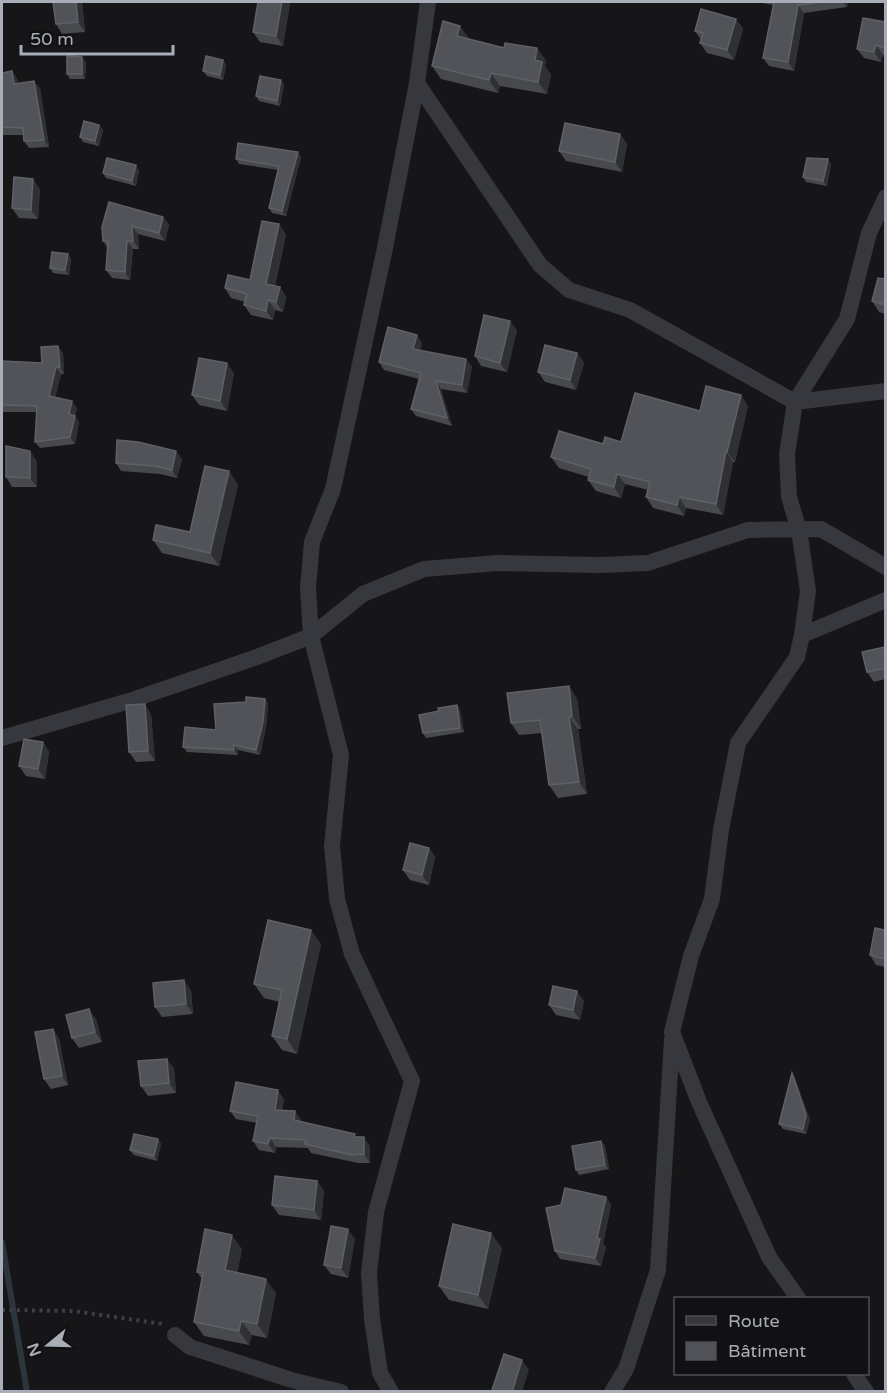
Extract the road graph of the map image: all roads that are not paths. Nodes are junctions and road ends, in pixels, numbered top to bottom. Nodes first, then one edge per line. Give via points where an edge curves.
1 (428, 2) edge
2 (417, 83) junction
3 (885, 198) edge
4 (885, 391) edge
5 (795, 402) junction
6 (799, 530) junction
7 (885, 567) edge
8 (885, 600) edge
9 (802, 635) junction
10 (311, 636) junction
11 (2, 738) edge
12 (672, 1032) junction
13 (797, 1297) edge
14 (175, 1335) road end
15 (855, 1375) edge
16 (341, 1392) edge
17 (391, 1392) edge
18 (612, 1392) edge
19 (866, 1392) edge

1 - 2 street
2 - 5 street via 540,266 569,290 630,310
2 - 10 street via 333,489 312,542 308,588
3 - 5 street via 868,233 847,318
4 - 5 street
5 - 6 street via 787,454 789,497
6 - 7 street via 821,530
6 - 9 street via 808,591
6 - 10 street via 748,530 648,563 498,563 424,570 363,594
8 - 9 street
9 - 12 street via 797,657 738,743 712,899 691,956
10 - 11 street via 129,701
10 - 17 street via 341,755 332,846 337,899 352,954 412,1082 376,1212 369,1273 380,1373
12 - 13 street via 699,1102 770,1257
12 - 18 street via 658,1270 626,1369
14 - 16 street via 190,1347
15 - 19 street

